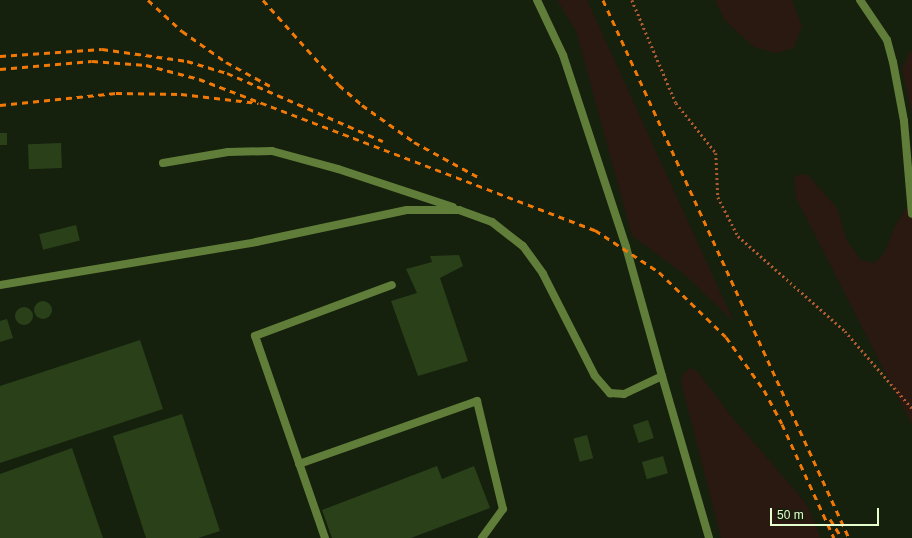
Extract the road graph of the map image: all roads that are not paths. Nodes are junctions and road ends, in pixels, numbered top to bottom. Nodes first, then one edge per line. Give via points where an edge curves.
1 (537, 0) edge
2 (860, 0) edge
3 (163, 163) dead end
4 (460, 210) junction
5 (912, 214) edge
6 (392, 285) dead end
7 (0, 286) edge
8 (662, 376) junction
9 (299, 464) junction
10 (325, 538) edge
11 (482, 538) edge
12 (709, 538) edge

1 - 8 street via 563,55 626,247
2 - 5 street via 887,40 891,55 904,121
3 - 4 street via 228,152 272,151 338,169
4 - 7 street via 408,210 256,242
4 - 8 street via 492,222 522,246 543,274 595,376 610,393 624,394
6 - 9 street via 255,336
8 - 12 street
9 - 10 street
9 - 11 street via 477,401 503,509

